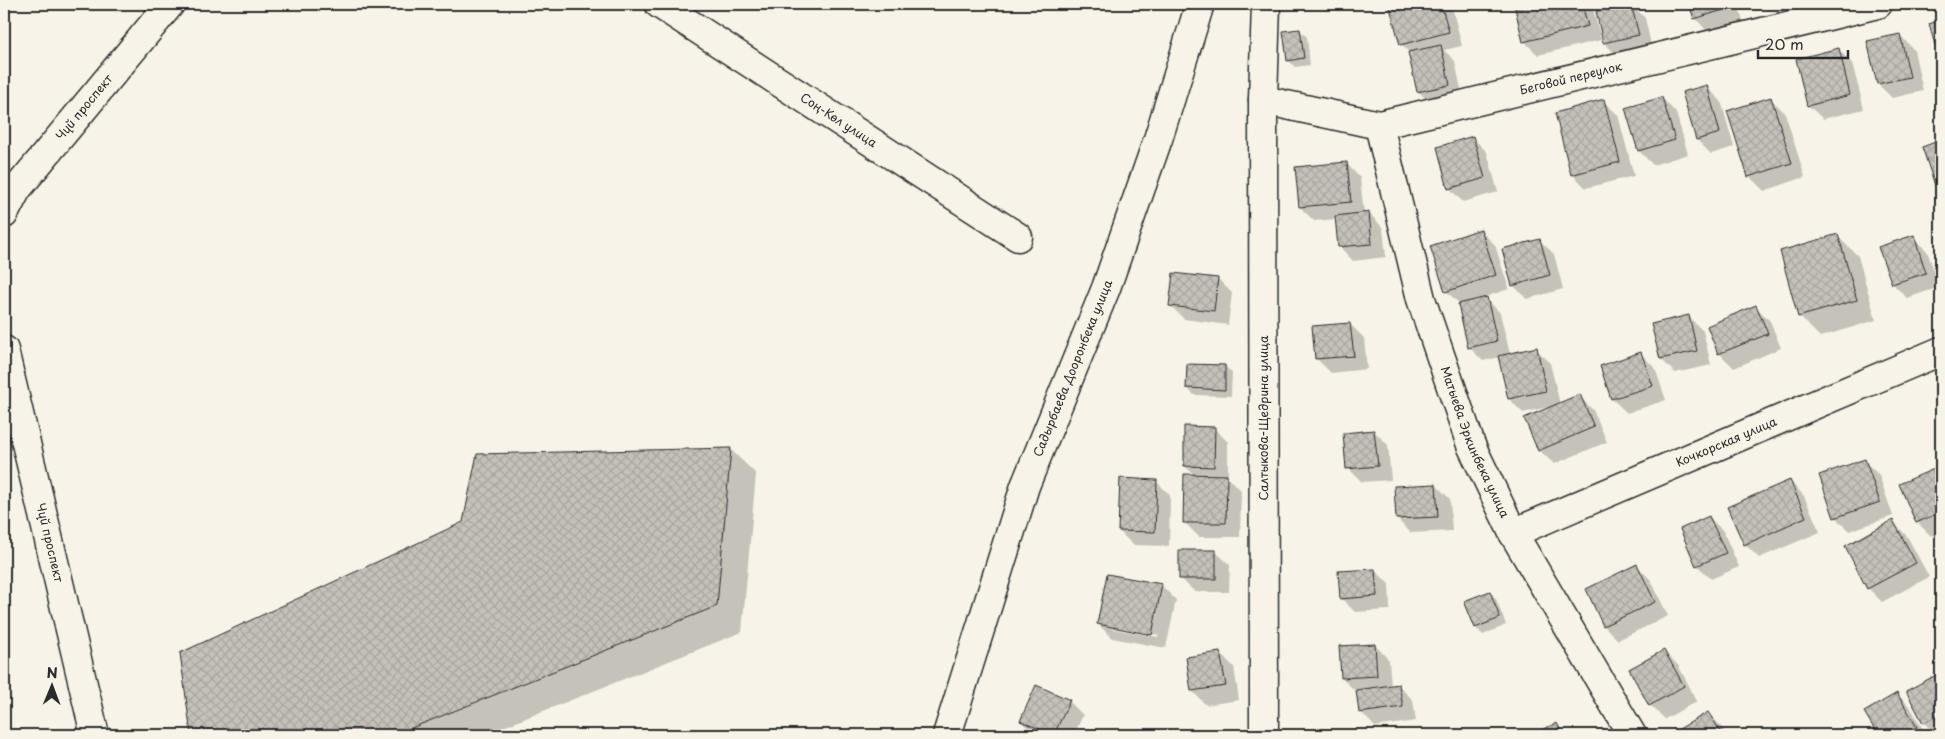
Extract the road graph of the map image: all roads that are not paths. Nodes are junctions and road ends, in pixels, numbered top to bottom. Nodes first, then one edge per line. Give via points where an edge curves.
1 (170, 4) edge
2 (659, 4) edge
3 (1200, 4) edge
4 (1266, 4) edge
5 (1878, 4) edge
6 (1263, 100) junction
7 (1379, 125) junction
8 (4, 214) edge
9 (1018, 237) dead end
10 (4, 350) edge
11 (1941, 351) edge
12 (1513, 533) junction
13 (95, 735) edge
14 (947, 735) edge
15 (1264, 735) edge
16 (1632, 735) edge

1 - 8 street, Чүй проспект via 18,189
2 - 9 street, Соң-Көл улица
3 - 14 street, Садырбаева Дооронбека улица via 1158,139 1106,288 1025,486
4 - 6 street, Салтыкова-Щедрина улица
5 - 7 street, Беговой переулок
6 - 7 street, Беговой переулок
6 - 15 street, Салтыкова-Щедрина улица
7 - 12 street, Матыева Эркинбека улица via 1421,298 1471,444
10 - 13 street, Чүй проспект
11 - 12 street, Кочкорская улица
12 - 16 street, Матыева Эркинбека улица

